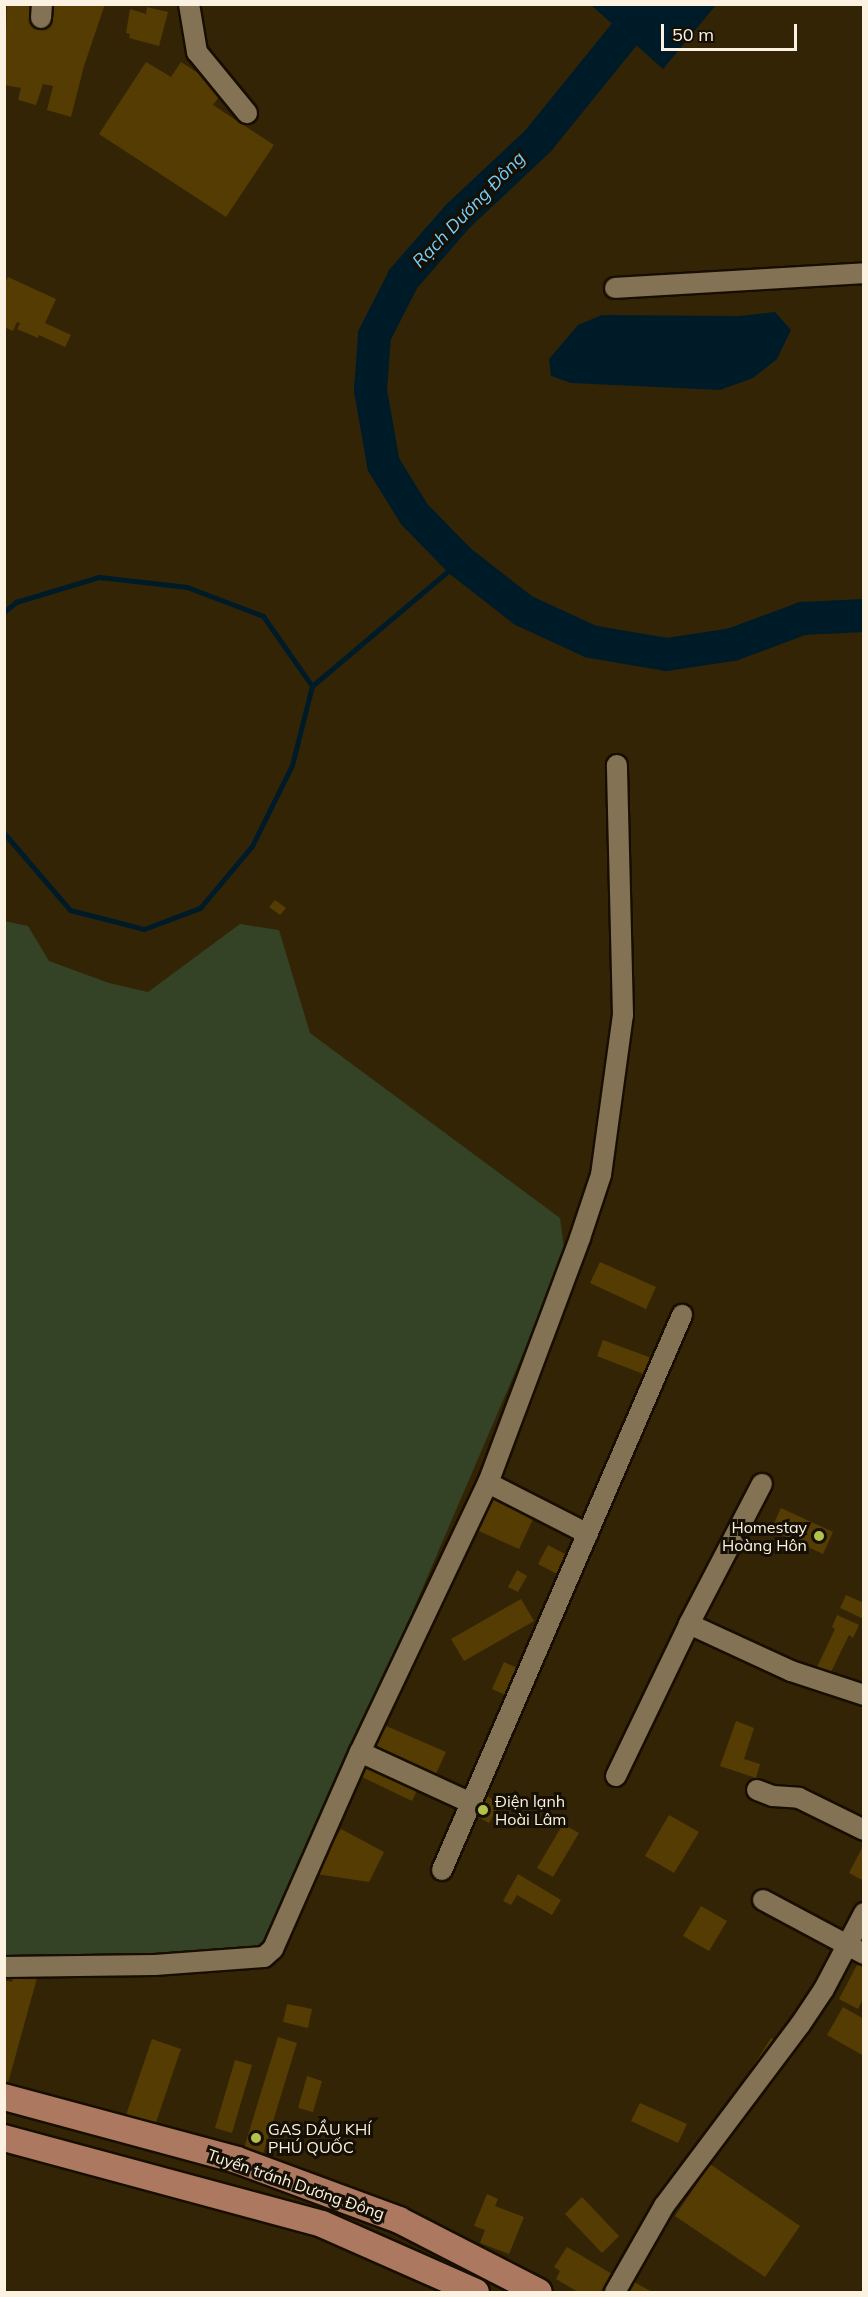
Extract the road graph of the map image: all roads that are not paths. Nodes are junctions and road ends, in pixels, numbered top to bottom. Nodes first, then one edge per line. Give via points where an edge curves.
1 (189, 4) edge
2 (247, 113) dead end
3 (864, 273) edge
4 (615, 288) dead end
5 (617, 765) dead end
6 (682, 1315) dead end
7 (488, 1483) junction
8 (762, 1484) dead end
9 (588, 1534) junction
10 (689, 1624) junction
11 (864, 1695) edge
12 (360, 1752) junction
13 (616, 1776) dead end
14 (757, 1790) dead end
15 (471, 1803) junction
16 (864, 1830) edge
17 (442, 1870) dead end
18 (763, 1900) dead end
19 (864, 1914) edge
20 (856, 1950) edge
21 (4, 1967) edge
22 (4, 2097) edge
23 (4, 2138) edge
24 (476, 2292) edge
25 (539, 2292) edge
26 (615, 2292) edge

1 - 2 street via 197,52
3 - 4 street
5 - 7 street via 623,1015 601,1175
6 - 9 street
7 - 9 street
7 - 12 street
8 - 10 street
9 - 15 street
10 - 11 street via 791,1671
10 - 13 street
12 - 15 street
12 - 21 street via 273,1949 264,1957 155,1965
14 - 16 street via 799,1798
15 - 17 street
18 - 20 street
19 - 20 street
20 - 26 street via 664,2206
22 - 25 main road, Tuyến tránh Dương Đông via 237,2160 399,2220
23 - 24 main road, Tuyến tránh Dương Đông via 322,2224

